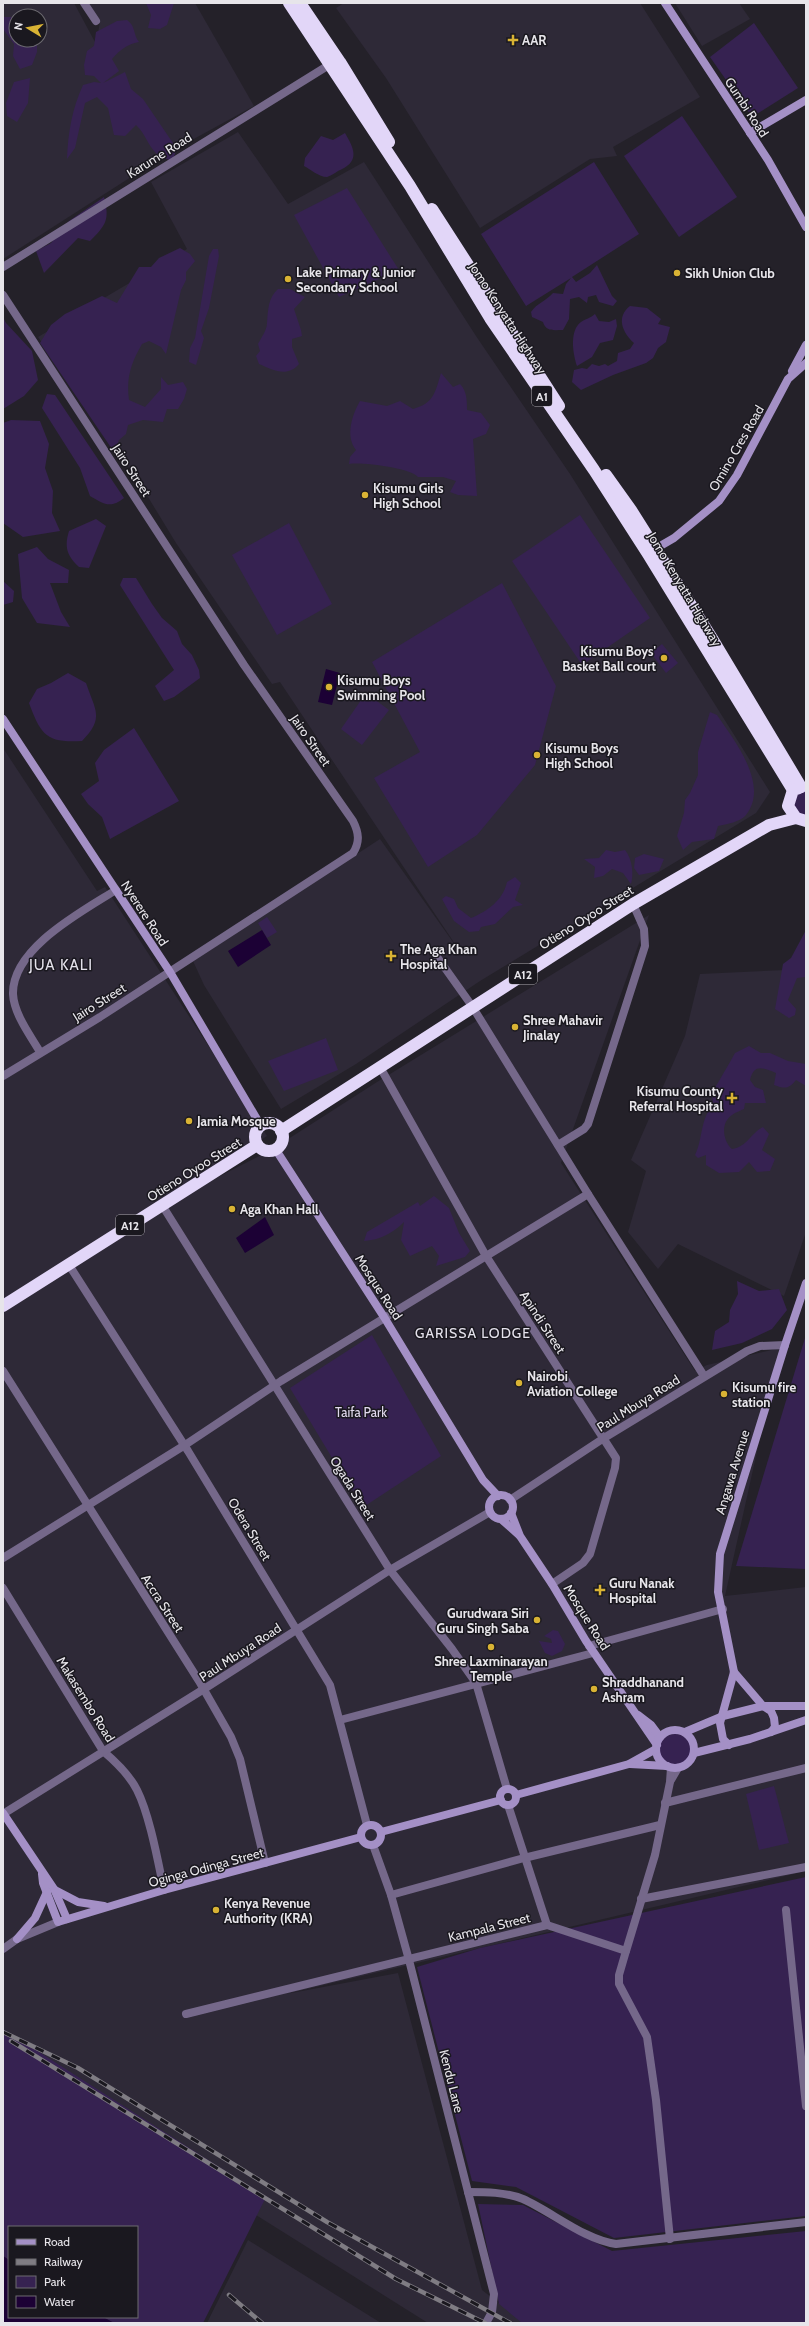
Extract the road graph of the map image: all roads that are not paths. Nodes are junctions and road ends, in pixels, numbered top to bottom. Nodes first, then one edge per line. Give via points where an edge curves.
1 (84, 3) edge
2 (288, 3) edge
3 (300, 3) edge
4 (665, 3) edge
5 (96, 21) dead end
6 (329, 65) junction
7 (806, 100) edge
8 (750, 133) junction
9 (806, 227) edge
10 (3, 267) edge
11 (3, 295) edge
12 (806, 345) edge
13 (806, 363) edge
14 (788, 379) junction
15 (652, 551) junction
16 (3, 718) edge
17 (800, 788) edge
18 (788, 806) junction
19 (803, 820) edge
20 (769, 825) junction
21 (116, 890) junction
22 (633, 904) junction
23 (435, 954) dead end
24 (170, 972) junction
25 (472, 1006) junction
26 (40, 1052) junction
27 (380, 1067) junction
28 (3, 1076) edge
29 (261, 1126) junction
30 (281, 1131) junction
31 (257, 1145) junction
32 (558, 1145) junction
33 (276, 1150) junction
34 (588, 1194) junction
35 (162, 1205) junction
36 (486, 1256) junction
37 (69, 1265) junction
38 (806, 1283) edge
39 (3, 1306) edge
40 (384, 1317) junction
41 (785, 1345) junction
42 (3, 1371) edge
43 (704, 1376) junction
44 (274, 1386) junction
45 (604, 1438) junction
46 (185, 1445) junction
47 (483, 1480) junction
48 (498, 1496) junction
49 (510, 1500) junction
50 (490, 1502) junction
51 (86, 1506) junction
52 (490, 1512) junction
53 (512, 1513) junction
54 (501, 1519) junction
55 (520, 1536) junction
56 (3, 1558) edge
57 (390, 1570) junction
58 (552, 1584) junction
59 (3, 1588) edge
60 (723, 1610) junction
61 (296, 1630) junction
62 (591, 1649) junction
63 (734, 1672) junction
64 (476, 1683) junction
65 (204, 1690) junction
66 (763, 1706) junction
67 (806, 1706) edge
68 (633, 1711) junction
69 (723, 1716) junction
70 (340, 1720) junction
71 (806, 1720) edge
72 (685, 1732) junction
73 (771, 1732) junction
74 (660, 1737) junction
75 (729, 1744) junction
76 (656, 1747) junction
77 (103, 1751) junction
78 (694, 1753) junction
79 (629, 1764) junction
80 (672, 1767) junction
81 (806, 1768) edge
82 (507, 1789) junction
83 (516, 1795) junction
84 (500, 1800) junction
85 (665, 1803) junction
86 (508, 1805) junction
87 (3, 1814) edge
88 (660, 1824) junction
89 (367, 1825) junction
90 (381, 1832) junction
91 (361, 1838) junction
92 (373, 1845) junction
93 (524, 1858) junction
94 (265, 1863) junction
95 (806, 1867) edge
96 (164, 1890) junction
97 (50, 1891) junction
98 (391, 1895) junction
99 (641, 1899) junction
100 (108, 1906) junction
101 (786, 1910) dead end
102 (67, 1919) junction
103 (58, 1922) junction
104 (547, 1925) junction
105 (17, 1939) junction
106 (3, 1949) edge
107 (626, 1951) junction
108 (409, 1960) junction
109 (186, 2014) dead end
110 (806, 2106) edge
111 (468, 2192) junction
112 (806, 2222) edge
113 (670, 2239) junction
114 (486, 2323) edge

1 - 5 street
2 - 6 highway, Jomo Kenyatta Highway / A1
3 - 15 highway, Jomo Kenyatta Highway / A1
4 - 8 main road, Gumbi Road
6 - 10 street, Karume Road
6 - 15 highway, Jomo Kenyatta Highway / A1 via 410,186 494,324
7 - 8 main road
8 - 9 main road, Gumbi Road
11 - 24 street, Jairo Street via 244,665 358,831 359,840 353,853
12 - 14 main road
13 - 14 main road, Omino Cres Road
14 - 15 main road, Omino Cres Road via 737,475 719,501 674,538
15 - 17 highway, Jomo Kenyatta Highway / A1
16 - 21 main road, Nyerere Road
17 - 18 highway, A1
18 - 19 highway
18 - 20 highway
19 - 20 highway
20 - 22 highway, Otieno Oyoo Street / A12
21 - 24 main road, Nyerere Road
21 - 26 street via 49,934 35,949 18,975 13,994 16,1007
22 - 25 highway, Otieno Oyoo Street / A12
22 - 32 street via 644,929 645,946 588,1124
23 - 25 street
24 - 26 street, Jairo Street
24 - 29 main road, Nyerere Road
25 - 27 highway, Otieno Oyoo Street / A12
25 - 32 street
26 - 28 street, Jairo Street
27 - 30 highway, Otieno Oyoo Street / A12
27 - 36 street, Apindi Street
29 - 30 highway via 274,1124
29 - 31 highway via 255,1135
30 - 33 highway via 283,1141
31 - 33 highway via 266,1151
31 - 35 highway, Otieno Oyoo Street / A12
32 - 34 street
33 - 40 main road, Mosque Road
34 - 36 street
34 - 43 street
35 - 37 highway, Otieno Oyoo Street / A12
35 - 44 street, Ogada Street
36 - 40 street
36 - 45 street, Apindi Street
37 - 39 highway, Otieno Oyoo Street / A12
37 - 46 street, Odera Street
38 - 41 main road, Angawa Avenue
40 - 44 street
40 - 47 main road, Mosque Road
41 - 43 street, Paul Mbuya Road via 760,1346
41 - 60 main road, Angawa Avenue via 720,1554 718,1586
42 - 51 street, Accra Street
43 - 45 street, Paul Mbuya Road
44 - 46 street
44 - 57 street, Ogada Street
45 - 49 street, Paul Mbuya Road
45 - 58 street, Apindi Street via 616,1458 616,1468 590,1554 583,1563
46 - 51 street
46 - 61 street, Odera Street
47 - 48 main road, Mosque Road
47 - 50 main road, Mosque Road
48 - 49 main road
48 - 50 main road
49 - 53 main road via 513,1506
50 - 52 main road
51 - 56 street
51 - 65 street, Accra Street
52 - 54 main road via 494,1517
52 - 57 street, Paul Mbuya Road
53 - 54 main road
53 - 55 main road, Mosque Road
54 - 55 main road, Mosque Road
55 - 58 main road, Mosque Road
57 - 61 street, Paul Mbuya Road
57 - 64 street, Ogada Street
58 - 62 main road, Mosque Road
59 - 77 street, Makasembo Road
60 - 62 street
60 - 63 main road, Angawa Avenue
61 - 65 street, Paul Mbuya Road
61 - 70 street, Odera Street via 330,1685
62 - 64 street
62 - 68 main road, Mosque Road
63 - 66 main road
63 - 69 main road, Angawa Avenue
64 - 70 street
64 - 82 street, Ogada Street
65 - 77 street, Paul Mbuya Road
65 - 94 street, Accra Street via 231,1737 240,1759
66 - 67 main road
66 - 69 main road
66 - 73 main road via 771,1711 774,1718
68 - 74 main road, Mosque Road via 651,1725
68 - 76 main road, Mosque Road
69 - 72 main road
69 - 75 main road, Angawa Avenue via 720,1723 721,1732 723,1739
70 - 89 street, Odera Street
71 - 73 main road
72 - 74 main road via 676,1730
72 - 78 main road via 692,1741
73 - 75 main road
74 - 76 main road
75 - 78 main road
76 - 79 main road
76 - 80 main road via 659,1759
77 - 87 street, Paul Mbuya Road
77 - 96 street, Makasembo Road via 120,1766 142,1801
78 - 80 main road via 692,1758
79 - 80 main road
79 - 83 main road
80 - 85 street
81 - 85 street
82 - 83 main road
82 - 84 main road via 501,1793
83 - 86 main road via 516,1801
84 - 86 main road
84 - 90 main road
85 - 88 street
86 - 93 street
87 - 97 main road via 42,1874
88 - 93 street
88 - 99 street via 655,1855
89 - 90 main road via 374,1825
89 - 91 main road via 361,1832
90 - 92 main road via 380,1840
91 - 92 main road via 366,1844
91 - 94 main road, Oginga Odinga Street
92 - 98 street, Kendu Lane
93 - 98 street
93 - 104 street
94 - 96 main road, Oginga Odinga Street
95 - 99 street
96 - 100 main road, Oginga Odinga Street
97 - 100 main road via 78,1902
97 - 102 main road
97 - 103 main road
97 - 105 main road via 35,1918
98 - 108 street, Kendu Lane
99 - 107 street
100 - 102 main road, Oginga Odinga Street
101 - 110 street
102 - 103 main road, Oginga Odinga Street
103 - 105 street
104 - 107 street, Kampala Street
104 - 108 street, Kampala Street
105 - 106 street
107 - 113 street via 619,1984 647,2037
108 - 109 street, Kampala Street
108 - 111 street, Kendu Lane
111 - 113 street via 497,2193 522,2199 607,2243
111 - 114 street, Kendu Lane via 494,2294 492,2312
112 - 113 street

